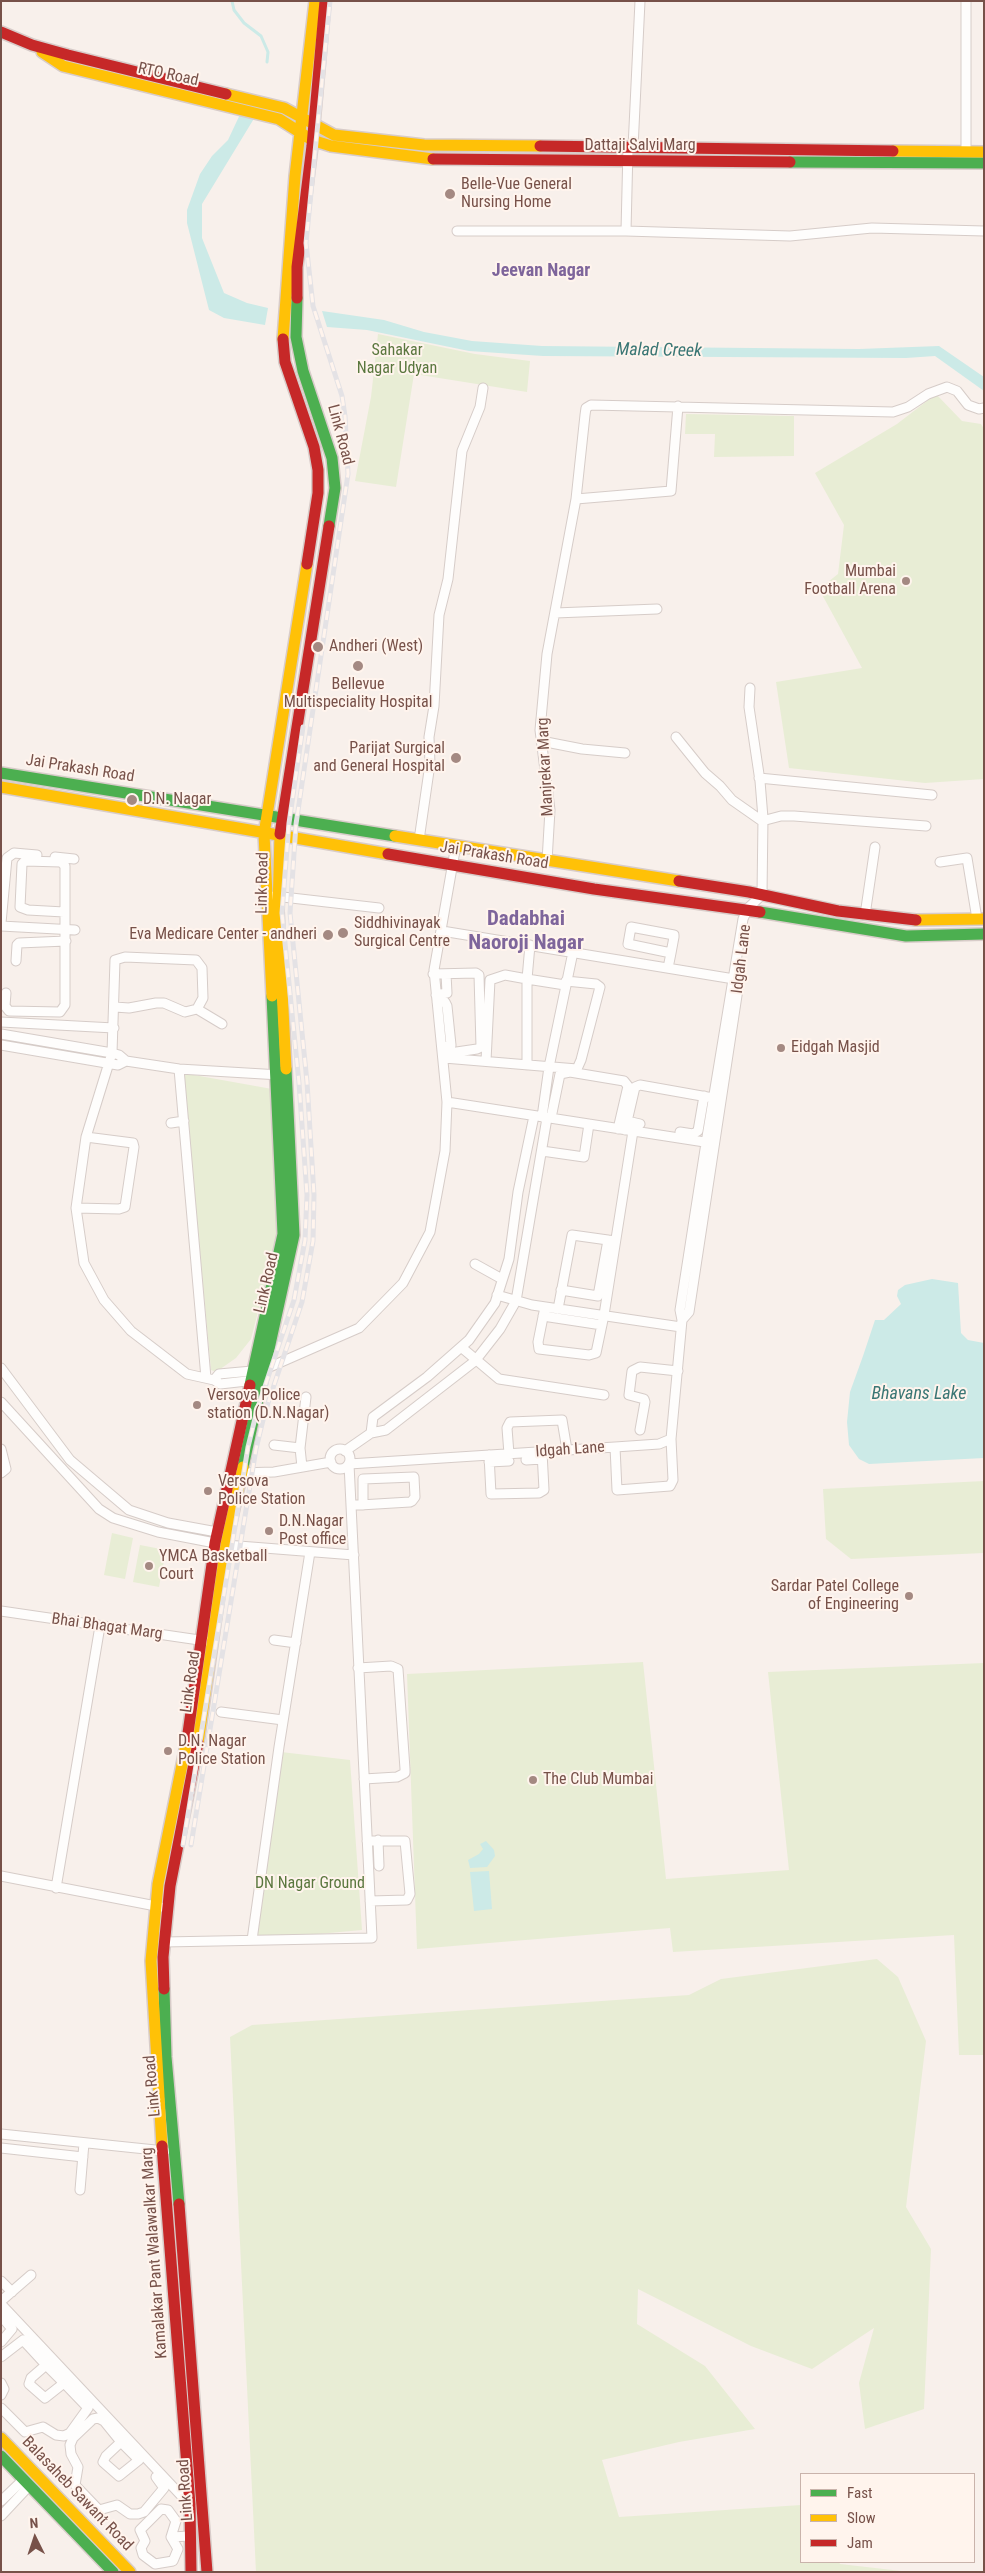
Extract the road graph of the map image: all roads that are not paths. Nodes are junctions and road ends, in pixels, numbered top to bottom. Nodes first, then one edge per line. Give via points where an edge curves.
1 (314, 1) edge
2 (324, 1) edge
3 (640, 1) edge
4 (966, 1) edge
5 (1, 32) edge
6 (32, 45) junction
7 (302, 116) junction
8 (314, 125) junction
9 (300, 131) junction
10 (312, 140) junction
11 (631, 148) junction
12 (966, 152) junction
13 (984, 152) edge
14 (628, 162) junction
15 (984, 163) edge
16 (457, 231) dead end
17 (984, 231) edge
18 (626, 232) junction
19 (483, 388) dead end
20 (678, 406) junction
21 (984, 408) edge
22 (576, 499) junction
23 (658, 609) dead end
24 (555, 613) junction
25 (750, 688) dead end
26 (676, 737) dead end
27 (541, 741) junction
28 (625, 753) dead end
29 (2, 773) edge
30 (759, 778) junction
31 (1, 786) edge
32 (932, 795) dead end
33 (266, 815) junction
34 (282, 818) junction
35 (762, 821) junction
36 (926, 826) dead end
37 (264, 834) junction
38 (280, 836) junction
39 (419, 840) junction
40 (456, 845) junction
41 (875, 847) dead end
42 (74, 859) dead end
43 (547, 861) junction
44 (940, 862) dead end
45 (453, 865) junction
46 (762, 894) junction
47 (266, 895) junction
48 (279, 896) junction
49 (379, 908) dead end
50 (64, 912) junction
51 (747, 912) junction
52 (865, 914) junction
53 (980, 919) edge
54 (1, 924) edge
55 (65, 930) junction
56 (75, 930) dead end
57 (442, 931) junction
58 (984, 934) edge
59 (66, 941) junction
60 (530, 945) junction
61 (573, 952) junction
62 (671, 954) junction
63 (16, 961) dead end
64 (668, 968) junction
65 (434, 974) junction
66 (446, 974) junction
67 (527, 979) junction
68 (737, 979) junction
69 (566, 983) junction
70 (6, 993) dead end
71 (436, 994) junction
72 (115, 1007) junction
73 (197, 1009) junction
74 (1, 1022) edge
75 (222, 1024) dead end
76 (114, 1028) junction
77 (1, 1034) edge
78 (1, 1045) edge
79 (112, 1053) junction
80 (443, 1053) junction
81 (126, 1061) junction
82 (486, 1062) junction
83 (108, 1063) junction
84 (527, 1065) junction
85 (549, 1067) junction
86 (179, 1069) junction
87 (276, 1076) junction
88 (288, 1076) junction
89 (720, 1088) junction
90 (709, 1097) junction
91 (447, 1102) junction
92 (543, 1117) junction
93 (184, 1121) junction
94 (171, 1123) dead end
95 (589, 1124) junction
96 (640, 1124) dead end
97 (704, 1125) junction
98 (626, 1128) junction
99 (680, 1132) dead end
100 (86, 1137) junction
101 (706, 1143) junction
102 (716, 1144) junction
103 (541, 1156) junction
104 (525, 1157) junction
105 (518, 1192) junction
106 (535, 1194) junction
107 (76, 1208) junction
108 (695, 1213) junction
109 (704, 1215) junction
110 (612, 1240) junction
111 (476, 1264) dead end
112 (691, 1268) junction
113 (502, 1279) junction
114 (561, 1290) junction
115 (497, 1295) junction
116 (516, 1301) junction
117 (546, 1307) junction
118 (558, 1309) junction
119 (604, 1315) junction
120 (543, 1316) junction
121 (682, 1324) junction
122 (602, 1325) junction
123 (460, 1348) junction
124 (476, 1361) junction
125 (1, 1368) edge
126 (678, 1370) junction
127 (257, 1375) junction
128 (210, 1379) junction
129 (604, 1395) dead end
130 (306, 1397) dead end
131 (1, 1402) edge
132 (640, 1430) dead end
133 (371, 1433) junction
134 (671, 1439) junction
135 (274, 1445) dead end
136 (614, 1447) junction
137 (300, 1448) junction
138 (1, 1449) edge
139 (567, 1450) junction
140 (345, 1451) junction
141 (542, 1455) junction
142 (509, 1457) junction
143 (489, 1459) junction
144 (526, 1460) dead end
145 (331, 1462) junction
146 (349, 1464) junction
147 (302, 1467) junction
148 (1, 1473) edge
149 (235, 1474) junction
150 (351, 1505) junction
151 (363, 1505) junction
152 (219, 1540) junction
153 (310, 1552) junction
154 (354, 1555) junction
155 (1, 1611) edge
156 (100, 1626) junction
157 (274, 1640) dead end
158 (208, 1641) junction
159 (296, 1643) junction
160 (358, 1668) junction
161 (221, 1712) dead end
162 (283, 1720) junction
163 (364, 1779) junction
164 (367, 1845) junction
165 (378, 1845) junction
166 (380, 1866) dead end
167 (1, 1876) edge
168 (56, 1888) junction
169 (370, 1901) junction
170 (161, 1907) junction
171 (252, 1940) junction
172 (164, 1942) junction
173 (157, 1986) junction
174 (1, 2134) edge
175 (84, 2142) junction
176 (1, 2148) edge
177 (163, 2151) junction
178 (176, 2152) junction
179 (83, 2157) junction
180 (80, 2190) dead end
181 (31, 2275) dead end
182 (1, 2282) edge
183 (12, 2292) junction
184 (1, 2302) edge
185 (1, 2316) edge
186 (1, 2342) edge
187 (1, 2357) edge
188 (50, 2362) junction
189 (67, 2380) junction
190 (1, 2383) edge
191 (1, 2395) edge
192 (1, 2408) edge
193 (1, 2438) edge
194 (124, 2440) junction
195 (1, 2456) edge
196 (141, 2458) junction
197 (26, 2463) junction
198 (16, 2470) junction
199 (27, 2482) junction
200 (1, 2501) edge
201 (190, 2505) junction
202 (204, 2508) junction
203 (1, 2516) edge
204 (190, 2536) junction
205 (171, 2537) junction
206 (190, 2570) edge
207 (113, 2572) edge
208 (130, 2572) edge
209 (207, 2572) edge

1 - 7 main road, Link Road
2 - 8 main road, Link Road
3 - 11 street
4 - 12 street
5 - 6 main road, RTO Road
6 - 7 main road, RTO Road via 284,108
6 - 9 main road, RTO Road via 63,66 279,120
7 - 8 main road, Dattaji Salvi Marg
7 - 9 main road, Link Road
8 - 10 main road, Link Road
8 - 11 main road, Dattaji Salvi Marg via 334,135 424,145
9 - 10 main road, Dattaji Salvi Marg
9 - 33 main road, Link Road via 282,334 285,362 314,447 318,493
10 - 14 main road, Dattaji Salvi Marg via 331,146 424,159
10 - 34 main road, Link Road via 297,267 296,337 303,371 332,458 335,488
11 - 12 main road, Dattaji Salvi Marg
11 - 14 street
12 - 13 main road, Dattaji Salvi Marg
14 - 15 main road, Dattaji Salvi Marg
14 - 18 street
16 - 18 street
17 - 18 street via 872,228 790,236
19 - 39 street via 480,406 462,451 448,579 440,615 429,738 430,764
20 - 21 street via 893,412 908,408 928,394 947,387 956,391 968,405
20 - 22 street via 672,491
20 - 22 street, Manjrekar Marg via 599,404 586,408
22 - 24 street, Manjrekar Marg
23 - 24 street
24 - 27 street, Manjrekar Marg via 547,654
25 - 30 street via 749,707
26 - 35 street via 732,800
27 - 28 street
27 - 43 street, Manjrekar Marg via 550,810
29 - 31 street
29 - 33 main road, Jai Prakash Road
30 - 32 street
30 - 35 street
31 - 37 main road, Jai Prakash Road
33 - 34 main road, Jai Prakash Road
33 - 37 main road, Link Road
34 - 38 main road, Link Road
34 - 39 main road, Jai Prakash Road
35 - 36 street via 771,817 794,816
35 - 46 street
37 - 38 main road, Jai Prakash Road
37 - 47 main road, Link Road
38 - 45 main road, Jai Prakash Road
38 - 48 main road, Link Road
39 - 40 main road, Jai Prakash Road
40 - 43 main road, Jai Prakash Road
40 - 45 street
41 - 52 street
42 - 54 street via 10,855 7,858
43 - 46 main road, Jai Prakash Road
44 - 53 street via 967,858
45 - 51 main road, Jai Prakash Road
45 - 57 street
46 - 51 street
46 - 52 main road, Jai Prakash Road
47 - 48 street
47 - 87 main road, Link Road
48 - 49 street
48 - 88 main road, Link Road
50 - 50 street via 64,864 25,861 22,864 20,907
50 - 55 street
51 - 58 main road, Jai Prakash Road via 906,936
51 - 68 street, Idgah Lane via 743,919
52 - 53 main road, Jai Prakash Road via 915,921
54 - 55 street
55 - 56 street
55 - 59 street
57 - 60 street
57 - 65 street
59 - 63 street via 19,943
59 - 70 street via 63,1009 54,1012 9,1011 5,1006
60 - 61 street
60 - 67 street
61 - 64 street
61 - 69 street
62 - 62 street via 674,935 631,927 628,944
62 - 64 street
64 - 68 street
65 - 66 street
65 - 71 street
66 - 71 street via 447,984
66 - 80 street via 479,974 482,1044 477,1049
67 - 69 street
67 - 82 street via 505,976 490,980
67 - 84 street
68 - 89 street, Idgah Lane
69 - 85 street
69 - 85 street via 596,984 600,992 577,1069
71 - 80 street via 445,1031
72 - 73 street via 129,1008 156,1002 185,1012
72 - 73 street via 114,963 125,957 198,961 202,968 203,998
72 - 76 street
73 - 75 street
74 - 76 street
76 - 79 street
77 - 79 street
78 - 83 street
79 - 81 street
79 - 83 street
80 - 82 street
80 - 91 street
81 - 83 street via 118,1065
81 - 86 street
82 - 84 street
83 - 100 street
84 - 85 street
85 - 92 street
86 - 87 street
86 - 93 street
87 - 88 street
87 - 127 main road, Link Road via 283,1234
88 - 127 main road, Link Road via 294,1235
89 - 90 street, Idgah Lane
89 - 102 street, Idgah Lane
90 - 97 street, Idgah Lane
90 - 98 street via 640,1085 635,1088
91 - 92 street
91 - 127 street via 445,1151 430,1232 403,1283 359,1328
92 - 95 street
92 - 98 street via 560,1074 570,1072 624,1081 628,1086
92 - 103 street
92 - 104 street
93 - 94 street
93 - 128 street
95 - 98 street
95 - 103 street via 584,1157
96 - 98 street
97 - 99 street via 693,1134
97 - 101 street, Idgah Lane
98 - 101 street
98 - 110 street
100 - 107 street
100 - 107 street via 132,1143 134,1146 125,1207
101 - 102 street
101 - 108 street, Idgah Lane
102 - 109 street, Idgah Lane
103 - 104 street
103 - 106 street
104 - 105 street
105 - 106 street
105 - 113 street via 509,1259
106 - 116 street
107 - 128 street via 84,1263 104,1300 131,1331 187,1374
108 - 109 street
108 - 112 street, Idgah Lane
109 - 112 street, Idgah Lane
110 - 114 street via 598,1296
110 - 114 street via 572,1235
110 - 119 street
111 - 113 street
112 - 121 street, Idgah Lane via 689,1312
113 - 115 street
114 - 118 street
115 - 116 street
115 - 123 street via 495,1304
116 - 117 street
116 - 124 street
117 - 118 street
117 - 120 street
118 - 119 street
119 - 121 street
119 - 122 street
120 - 122 street
120 - 122 street via 538,1342 542,1350 593,1354
121 - 126 street, Idgah Lane
123 - 124 street
123 - 133 street via 373,1417
124 - 129 street via 499,1379
124 - 133 street via 386,1430
125 - 152 street via 70,1460 128,1510
126 - 132 street via 640,1367 632,1370 629,1395 645,1402
126 - 134 street, Idgah Lane
127 - 128 street via 220,1384
127 - 149 main road, Kamalakar Pant Walawalkar Marg
130 - 137 street
131 - 152 street via 99,1509 113,1518 158,1532
133 - 140 street
134 - 136 street, Idgah Lane via 658,1444
134 - 136 street via 673,1482 670,1486 618,1490
135 - 137 street
136 - 139 street, Idgah Lane
137 - 147 street
138 - 148 street via 6,1469
139 - 141 street, Idgah Lane
139 - 142 street via 562,1420 510,1422 507,1428
140 - 145 street via 333,1452
140 - 146 street via 349,1455
141 - 142 street, Idgah Lane
141 - 143 street via 544,1490 540,1493 491,1494
141 - 144 street
142 - 143 street, Idgah Lane
143 - 146 street, Idgah Lane
145 - 146 street via 338,1468
145 - 147 street
146 - 150 street
147 - 149 street
149 - 152 main road, Kamalakar Pant Walawalkar Marg
149 - 152 main road
150 - 151 street
150 - 154 street
151 - 151 street via 412,1501 415,1498 414,1476 363,1479
152 - 153 street
152 - 158 main road, Kamalakar Pant Walawalkar Marg
153 - 154 street
153 - 159 street
154 - 160 street
155 - 156 street, Bhai Bhagat Marg
156 - 158 street, Bhai Bhagat Marg
156 - 168 street
157 - 159 street
158 - 170 main road, Kamalakar Pant Walawalkar Marg via 193,1708
159 - 162 street
160 - 163 street
160 - 163 street via 391,1666 398,1669 405,1769 397,1777
161 - 162 street
162 - 171 street
163 - 164 street
164 - 165 street
164 - 169 street
165 - 166 street
165 - 169 street via 405,1841 410,1894 407,1900
167 - 168 street
168 - 170 street
169 - 171 street via 372,1938
170 - 172 main road, Link Road
170 - 173 main road, Kamalakar Pant Walawalkar Marg
171 - 172 street
172 - 173 main road, Link Road
173 - 177 main road, Kamalakar Pant Walawalkar Marg via 155,2058
173 - 178 main road, Link Road
174 - 175 street
175 - 177 street
175 - 179 street
176 - 179 street
177 - 178 street
177 - 201 main road, Kamalakar Pant Walawalkar Marg
178 - 202 main road, Link Road
179 - 180 street
181 - 183 street
182 - 183 street
183 - 184 street
184 - 188 street
185 - 186 street via 12,2329
187 - 188 street via 23,2340
188 - 189 street
188 - 189 street via 29,2384 42,2397 48,2398
189 - 192 street via 88,2408 70,2433 64,2436 43,2427 25,2432
189 - 194 street
190 - 191 street via 4,2389
193 - 197 main road, Balasaheb Sawant Road
194 - 196 street
194 - 196 street via 103,2462 116,2475 122,2476
194 - 196 street via 104,2421 93,2419 70,2445 78,2467 75,2485 100,2510 117,2505 130,2514 144,2512 162,2491 163,2484
195 - 198 main road, Balasaheb Sawant Road
196 - 201 street
197 - 198 main road
197 - 208 main road, Balasaheb Sawant Road
198 - 199 main road, Balasaheb Sawant Road
199 - 200 street
199 - 203 street
199 - 207 main road, Balasaheb Sawant Road
201 - 202 street
201 - 204 main road, Kamalakar Pant Walawalkar Marg
202 - 209 main road, Link Road
204 - 205 street
204 - 206 main road, Kamalakar Pant Walawalkar Marg
205 - 205 street via 176,2521 168,2510 161,2509 140,2530 145,2541 141,2548 143,2555 155,2564 174,2561 178,2549

